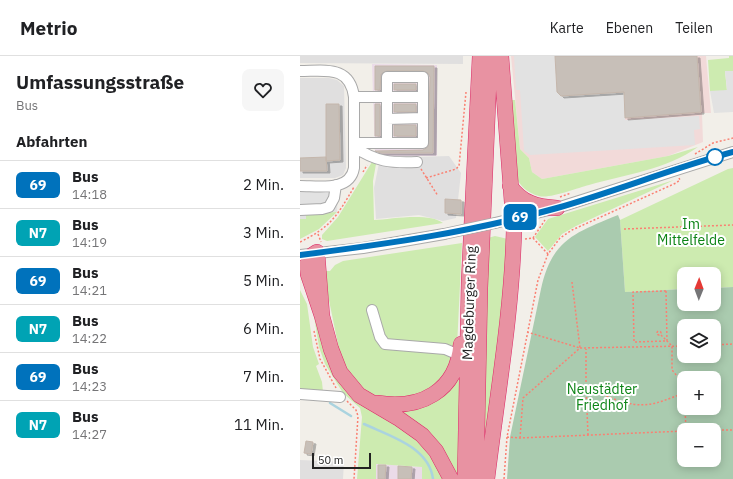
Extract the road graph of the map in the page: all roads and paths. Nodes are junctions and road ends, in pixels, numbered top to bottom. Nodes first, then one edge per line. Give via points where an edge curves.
1 (480, 56) edge
2 (490, 56) edge
3 (502, 56) edge
4 (300, 71) edge
5 (466, 90) dead end
6 (354, 97) junction
7 (387, 97) junction
8 (423, 97) junction
9 (423, 118) junction
10 (387, 119) junction
11 (387, 143) junction
12 (354, 145) junction
13 (733, 152) edge
14 (417, 162) dead end
15 (679, 177) dead end
16 (336, 185) junction
17 (300, 186) edge
18 (510, 186) junction
19 (438, 196) dead end
20 (300, 210) edge
21 (552, 212) junction
22 (513, 219) junction
23 (733, 225) edge
24 (624, 229) dead end
25 (317, 234) dead end
26 (522, 237) dead end
27 (533, 238) junction
28 (320, 248) junction
29 (300, 254) edge
30 (548, 254) junction
31 (305, 279) edge
32 (469, 281) junction
33 (572, 282) dead end
34 (372, 310) dead end
35 (322, 316) junction
36 (527, 332) junction
37 (660, 335) dead end
38 (667, 341) junction
39 (721, 344) edge
40 (733, 344) edge
41 (672, 346) junction
42 (677, 346) edge
43 (580, 348) junction
44 (586, 349) junction
45 (459, 355) junction
46 (677, 376) edge
47 (586, 386) junction
48 (300, 394) edge
49 (677, 396) edge
50 (340, 397) joint
51 (370, 401) junction
52 (677, 430) edge
53 (721, 430) edge
54 (733, 430) edge
55 (588, 435) junction
56 (507, 437) junction
57 (520, 438) junction
58 (354, 479) edge
59 (451, 479) edge
60 (465, 479) edge
61 (476, 479) edge
62 (487, 479) edge
63 (504, 479) edge

1 - 32 highway, Magdeburger Ring
2 - 61 highway, Magdeburger Ring via 480,288
3 - 18 highway
4 - 6 street via 340,73 348,80
5 - 19 path via 459,166 426,178
6 - 7 street
6 - 12 street
7 - 8 street
7 - 8 street via 387,77 423,77
7 - 10 street
8 - 9 street
9 - 10 street
9 - 11 street via 423,142
10 - 11 street
11 - 12 street
12 - 14 street via 371,158
12 - 16 street via 354,168 351,177 345,183
13 - 21 street
15 - 30 path via 680,180 676,183 572,230 560,238
16 - 17 street
16 - 20 street via 334,198 329,207
18 - 21 highway via 514,193 525,201
18 - 22 highway
21 - 22 street
21 - 27 path
22 - 28 street, bridge via 379,245
22 - 62 highway via 510,298
23 - 24 path
25 - 28 path
26 - 27 path via 526,240
27 - 30 path
28 - 29 street
28 - 31 highway via 307,264
28 - 35 highway
30 - 36 path via 538,280
31 - 35 highway
32 - 45 highway via 463,293
32 - 60 highway, Magdeburger Ring
33 - 43 path
34 - 45 street via 380,337 386,344 445,349
35 - 51 highway via 340,372 353,389
36 - 43 path
36 - 56 path
37 - 38 path
38 - 38 path via 634,342 633,292 666,291
38 - 41 path
39 - 40 path
41 - 42 path
41 - 44 path
41 - 46 path via 672,370
43 - 44 path
43 - 57 path via 523,398
44 - 47 path
45 - 51 highway via 447,381 424,400 400,405
47 - 49 path via 598,394 631,405 656,404
47 - 55 path
48 - 50 street
50 - 58 path via 352,406 358,416
51 - 59 highway via 422,436 436,451
52 - 55 path
53 - 54 path
55 - 57 path
56 - 57 path
56 - 63 path

